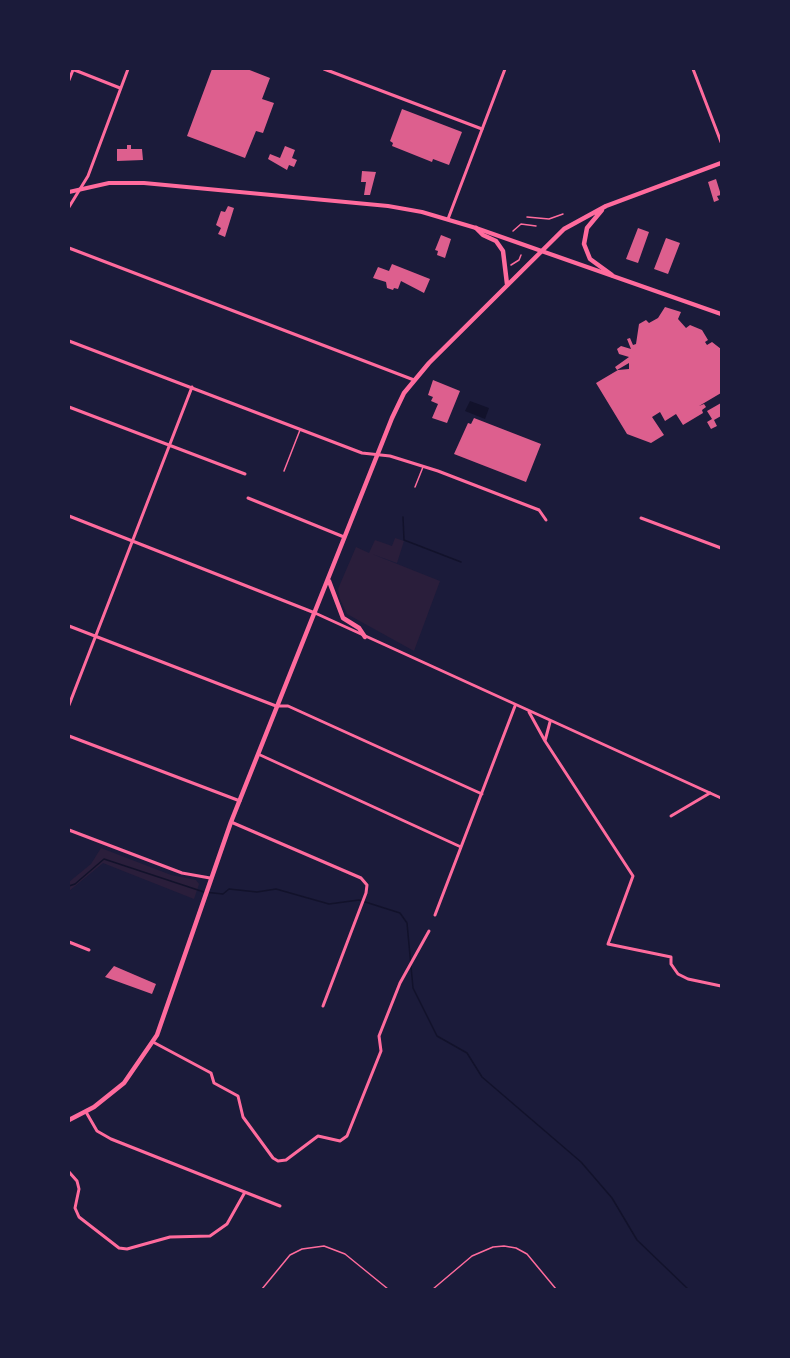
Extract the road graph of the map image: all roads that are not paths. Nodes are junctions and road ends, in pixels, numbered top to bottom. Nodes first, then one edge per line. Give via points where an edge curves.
1 (72, 69) edge
2 (128, 69) edge
3 (324, 69) edge
4 (505, 69) edge
5 (693, 69) edge
6 (69, 80) edge
7 (120, 88) junction
8 (482, 129) junction
9 (721, 142) edge
10 (721, 163) edge
11 (80, 188) junction
12 (69, 192) edge
13 (606, 206) junction
14 (69, 207) edge
15 (448, 219) junction
16 (476, 228) junction
17 (69, 248) edge
18 (540, 250) junction
19 (612, 276) junction
20 (507, 284) junction
21 (721, 314) edge
22 (69, 341) edge
23 (414, 381) junction
24 (192, 387) junction
25 (69, 407) edge
26 (300, 429) junction
27 (170, 445) junction
28 (377, 456) junction
29 (423, 466) junction
30 (284, 471) dead end
31 (244, 474) dead end
32 (415, 487) dead end
33 (248, 498) dead end
34 (69, 516) edge
35 (641, 518) dead end
36 (546, 520) dead end
37 (346, 538) junction
38 (134, 541) junction
39 (721, 548) edge
40 (329, 581) junction
41 (315, 613) junction
42 (69, 626) edge
43 (96, 636) junction
44 (364, 637) junction
45 (69, 705) edge
46 (276, 706) junction
47 (515, 706) junction
48 (528, 712) junction
49 (550, 722) junction
50 (69, 736) edge
51 (545, 741) junction
52 (258, 754) junction
53 (710, 793) junction
54 (482, 794) junction
55 (721, 798) edge
56 (240, 801) junction
57 (671, 816) dead end
58 (231, 822) junction
59 (69, 830) edge
60 (461, 846) junction
61 (210, 878) junction
62 (435, 915) dead end
63 (429, 931) dead end
64 (69, 942) edge
65 (89, 950) dead end
66 (721, 986) edge
67 (323, 1006) dead end
68 (153, 1042) junction
69 (86, 1112) junction
70 (69, 1120) edge
71 (69, 1172) edge
72 (245, 1192) junction
73 (280, 1206) dead end
74 (262, 1289) edge
75 (388, 1289) edge
76 (433, 1289) edge
77 (556, 1289) edge

1 - 6 street
1 - 7 street
2 - 7 street
3 - 8 street
4 - 8 street
5 - 9 street
7 - 11 street
8 - 15 street
10 - 13 main road
11 - 12 main road
11 - 14 street
11 - 15 main road via 144,183 388,206
13 - 18 main road via 564,229
13 - 19 main road via 586,228 584,244 590,259
15 - 16 main road
16 - 18 main road
16 - 20 main road via 503,250
17 - 23 street
18 - 19 main road
18 - 20 main road
19 - 21 main road
20 - 23 main road
22 - 24 street
23 - 28 main road via 392,418
24 - 26 street
24 - 27 street
25 - 27 street
26 - 28 street
26 - 30 lane
27 - 31 street
27 - 38 street
28 - 29 street
28 - 37 main road
29 - 32 lane
29 - 36 street via 539,510
33 - 37 street
34 - 38 street
35 - 39 street
37 - 40 main road
38 - 41 street
38 - 43 street
40 - 41 main road
40 - 44 main road via 343,618 359,628
41 - 44 street
41 - 46 main road
42 - 43 street
43 - 45 street
43 - 46 street
44 - 47 street
46 - 52 main road
46 - 54 street via 293,708
47 - 48 street
47 - 54 street
48 - 49 street
48 - 51 street
49 - 51 street
49 - 53 street
50 - 56 street
51 - 66 street via 633,876 608,944 671,957 678,974 688,980
52 - 56 main road
52 - 60 street
53 - 55 street
53 - 57 street
54 - 60 street
56 - 58 main road
58 - 61 main road
58 - 67 street via 361,878 367,885
59 - 61 street via 182,873
60 - 62 street
61 - 68 main road
63 - 68 street via 400,983 379,1036 381,1050 347,1136 340,1141 318,1136 286,1160 278,1161 243,1117 238,1096 214,1083 211,1073
64 - 65 street
68 - 69 main road via 123,1083
69 - 70 main road
69 - 72 street via 98,1131 111,1139
71 - 72 street via 79,1189 75,1208 79,1217 119,1248 127,1249 170,1237 210,1236 227,1224
72 - 73 street
74 - 75 lane via 290,1255 302,1248 324,1246 345,1254
76 - 77 lane via 472,1256 504,1246 527,1254

